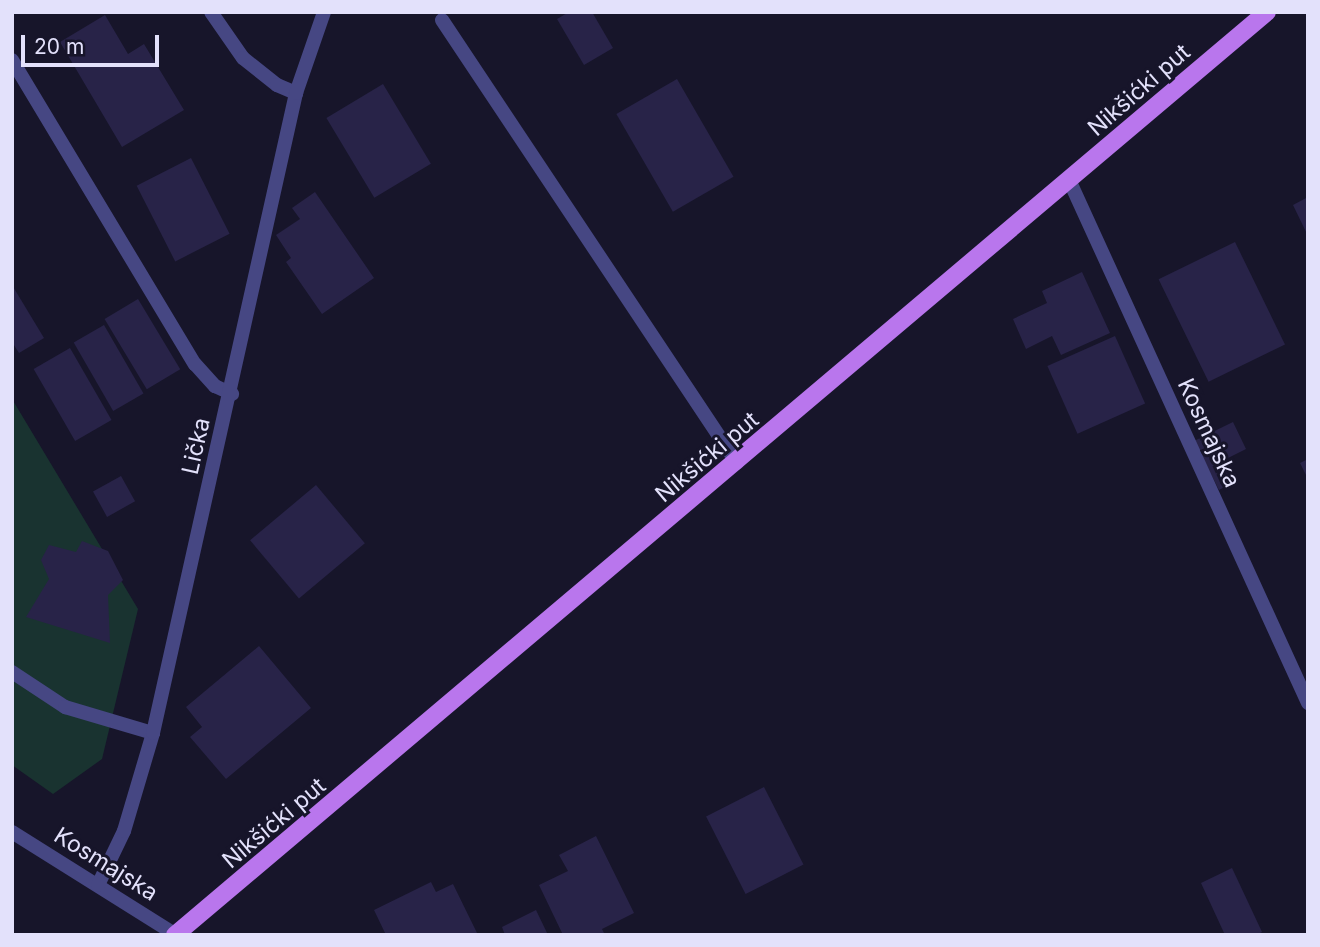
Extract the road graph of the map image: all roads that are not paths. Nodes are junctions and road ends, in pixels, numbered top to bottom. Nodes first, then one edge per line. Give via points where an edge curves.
1 (211, 12) edge
2 (324, 12) edge
3 (1268, 12) edge
4 (442, 20) dead end
5 (12, 60) edge
6 (296, 93) junction
7 (1070, 182) junction
8 (232, 394) junction
9 (737, 463) junction
10 (12, 672) edge
11 (1308, 703) edge
12 (153, 733) junction
13 (12, 832) edge
14 (98, 885) junction
15 (175, 935) edge

1 - 6 street via 243,58
2 - 6 street, Lička
3 - 7 main road, Nikšićki put
4 - 9 street
5 - 8 street via 195,364 215,386
6 - 8 street, Lička
7 - 9 main road, Nikšićki put
7 - 11 street, Kosmajska
8 - 12 street, Lička
9 - 15 main road, Nikšićki put
10 - 12 street via 65,707
12 - 14 street, Lička via 124,831
13 - 14 street, Kosmajska
14 - 15 street, Kosmajska

